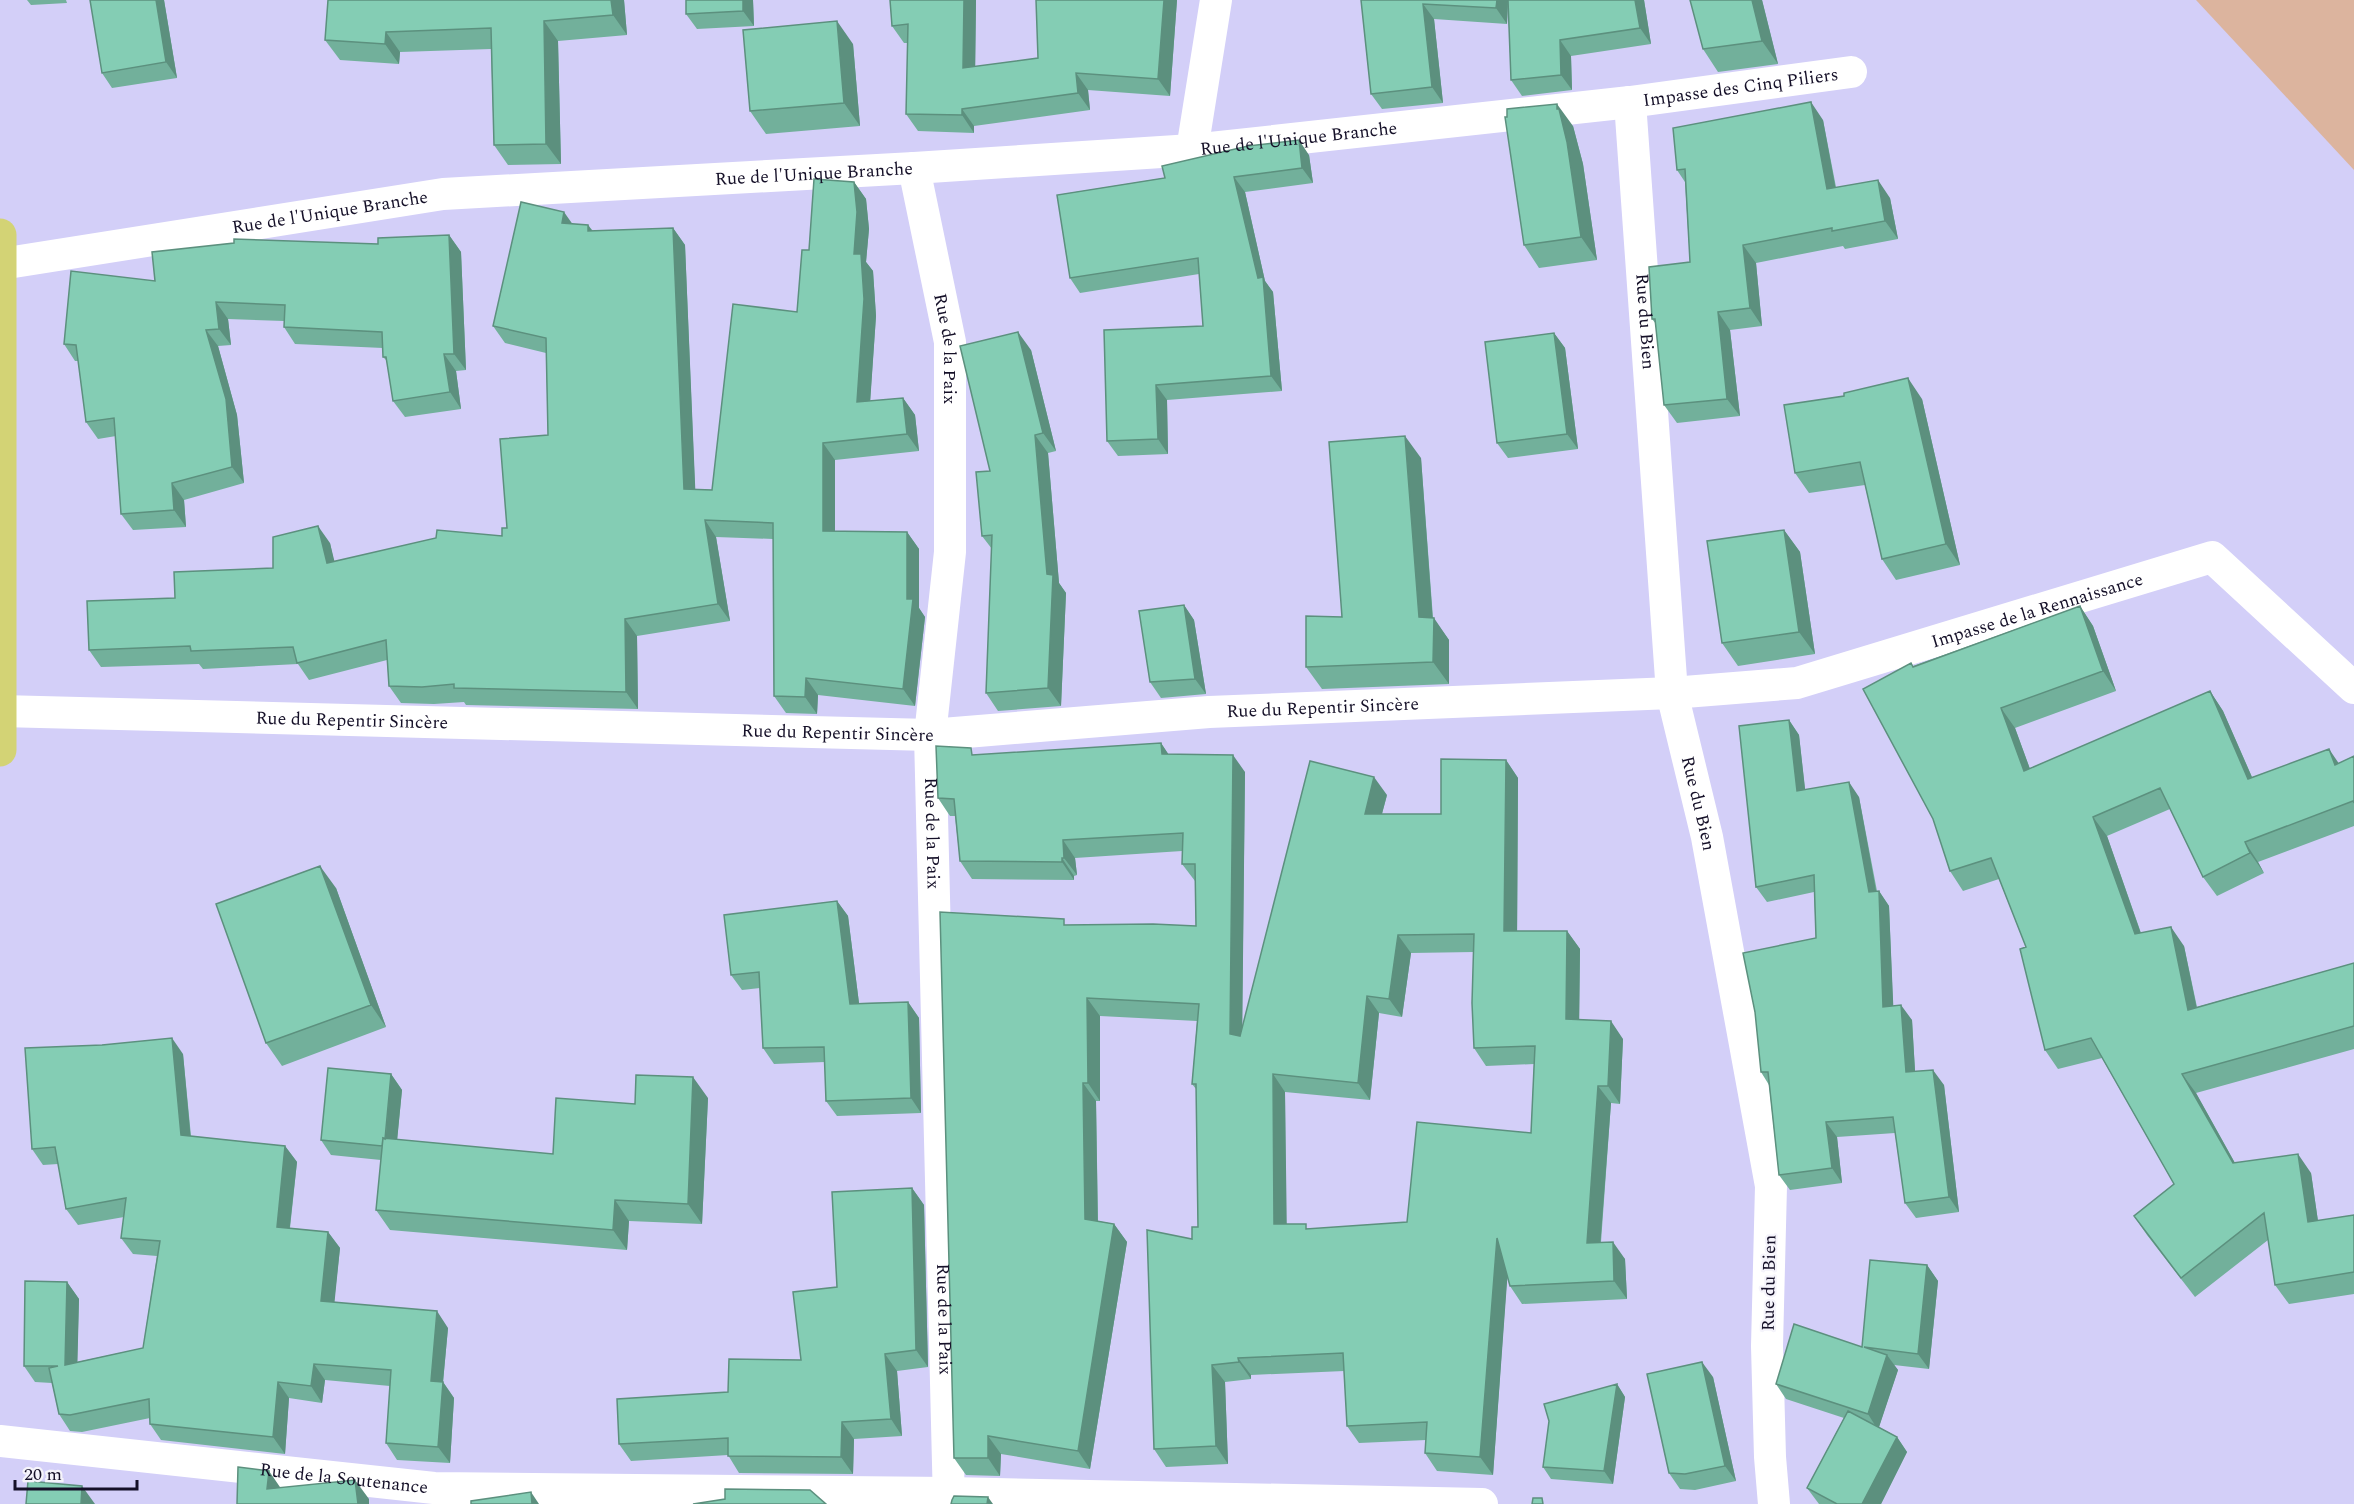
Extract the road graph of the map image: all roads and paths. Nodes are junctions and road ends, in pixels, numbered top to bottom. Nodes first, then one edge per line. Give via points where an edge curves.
1 (1216, 0) edge
2 (1851, 72) dead end
3 (1630, 102) junction
4 (1192, 150) junction
5 (914, 168) junction
6 (1, 249) edge
7 (2354, 688) edge
8 (1672, 693) junction
9 (1, 711) edge
10 (930, 735) junction
11 (0, 750) edge
12 (0, 1441) edge
13 (949, 1499) edge
14 (1482, 1504) edge
15 (1774, 1504) edge

1 - 4 street
2 - 3 street, Impasse des Cinq Piliers
3 - 4 street, Rue de l'Unique Branche
3 - 8 street, Rue du Bien
4 - 5 street, Rue de l'Unique Branche
5 - 6 street, Rue de l'Unique Branche via 443,194
5 - 10 street, Rue de la Paix via 950,342 951,552
6 - 9 main road
7 - 8 street, Impasse de la Rennaissance via 2212,557 1797,683
8 - 10 street, Rue du Repentir Sincère via 1209,712
8 - 15 street, Rue du Bien via 1707,837 1771,1186 1767,1346
9 - 10 street, Rue du Repentir Sincère
9 - 11 main road
10 - 13 street, Rue de la Paix
12 - 13 street, Rue de la Soutenance via 434,1488
13 - 14 street, Rue de la Soutenance

